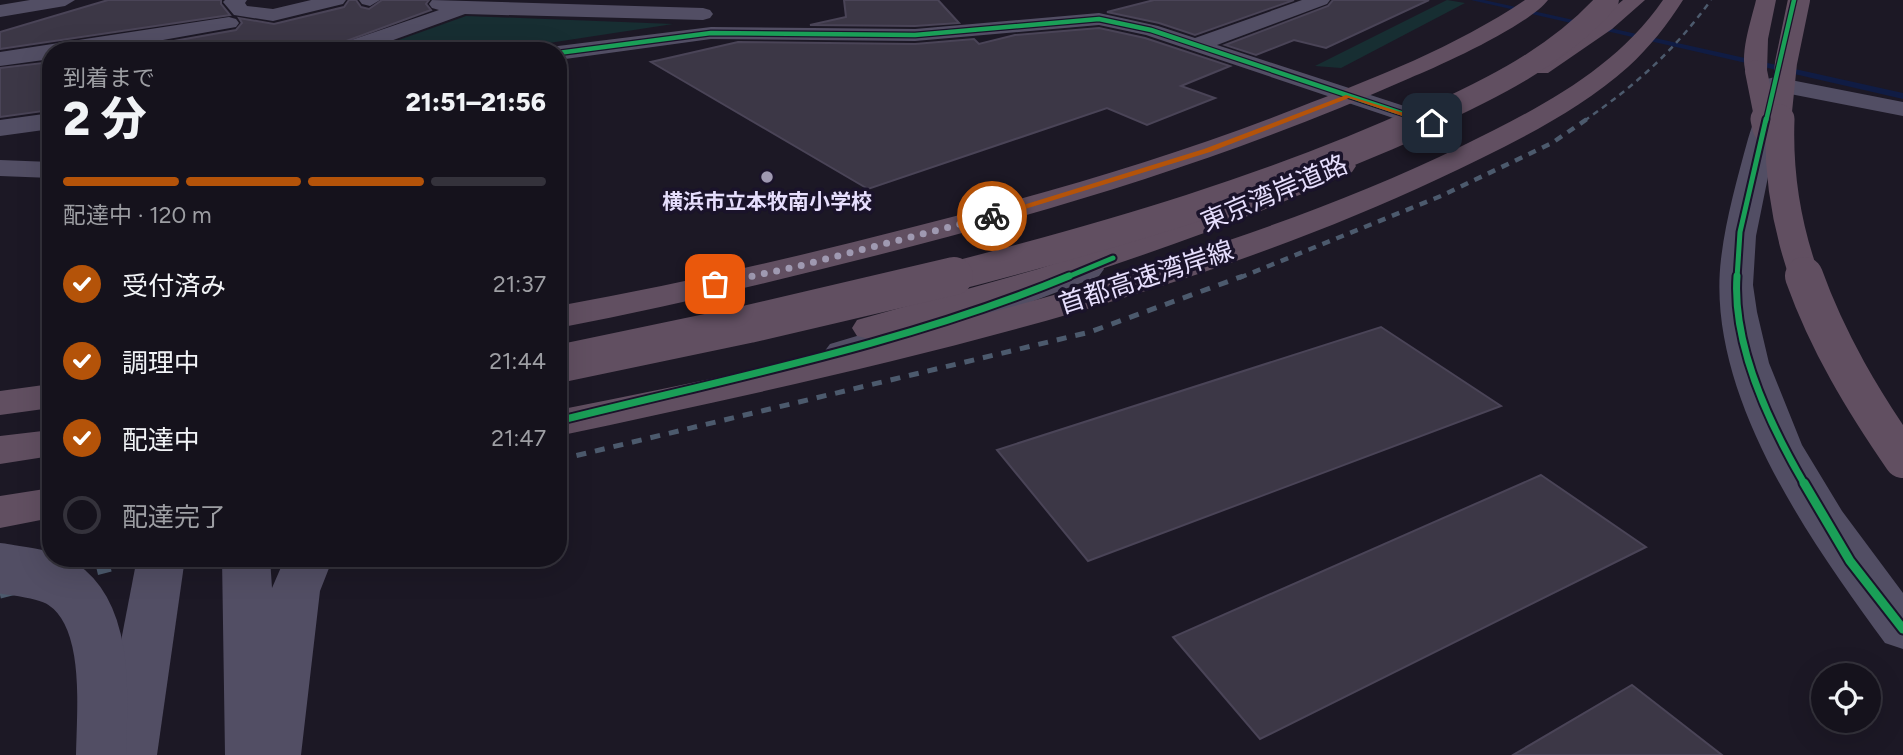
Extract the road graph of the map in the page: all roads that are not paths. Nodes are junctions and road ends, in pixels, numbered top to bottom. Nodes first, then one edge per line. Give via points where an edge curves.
1 (65, 0) edge
2 (237, 0) edge
3 (336, 0) edge
4 (1090, 0) edge
5 (1320, 0) edge
6 (1538, 0) edge
7 (1608, 0) edge
8 (1635, 0) edge
9 (1673, 0) edge
10 (1766, 0) edge
11 (1796, 0) edge
12 (1811, 0) edge
13 (454, 4) edge
14 (0, 11) edge
15 (229, 23) dead end
16 (114, 42) edge
17 (363, 42) edge
18 (1195, 45) junction
19 (567, 52) edge
20 (42, 53) edge
21 (0, 59) edge
22 (1775, 84) junction
23 (1349, 96) junction
24 (1903, 109) edge
25 (42, 122) edge
26 (1432, 123) junction
27 (0, 128) edge
28 (42, 160) edge
29 (5, 163) edge
30 (1786, 212) junction
31 (1113, 258) junction
32 (567, 315) edge
33 (567, 362) edge
34 (42, 398) edge
35 (567, 402) edge
36 (0, 403) edge
37 (567, 420) edge
38 (567, 420) edge
39 (1903, 430) edge
40 (42, 444) edge
41 (0, 450) edge
42 (1903, 459) edge
43 (42, 505) edge
44 (42, 511) edge
45 (0, 514) edge
46 (159, 567) edge
47 (246, 567) edge
48 (305, 567) edge
49 (0, 568) edge
50 (1903, 629) edge
51 (102, 755) edge
52 (128, 755) edge
53 (254, 755) edge
54 (272, 755) edge

1 - 14 street
2 - 3 street via 233,2 241,11 272,15
4 - 13 street via 933,17
5 - 18 street
6 - 23 highway via 1462,47
7 - 33 highway, 首都高速湾岸線, bridge via 1542,56 1474,96 1280,181 963,276
8 - 26 highway, 東京湾岸道路 via 1543,67
9 - 37 highway, 首都高速湾岸線 via 1639,45 1543,115 1458,160 1352,206 1203,261 1005,321 758,382
10 - 30 highway, bridge via 1756,71
11 - 22 street
11 - 30 highway, bridge via 1780,127
12 - 39 highway via 1797,91 1804,215 1818,267 1843,329
13 - 17 street
15 - 16 street
18 - 19 street via 1118,21 1080,19 951,34 711,33
18 - 23 street
20 - 21 street
22 - 24 street
22 - 50 street via 1740,232 1736,287 1746,357 1782,446 1850,561
23 - 26 street
23 - 32 highway via 1207,151 966,223 795,267
25 - 27 street
26 - 31 highway, 東京湾岸道路 via 1294,188
28 - 29 street
30 - 42 highway, bridge via 1810,294 1841,365
31 - 35 highway, 東京湾岸道路 via 838,337
31 - 38 street via 955,319 822,358
34 - 36 highway
40 - 41 highway
43 - 45 highway
44 - 45 highway
46 - 52 street
47 - 53 street
48 - 54 street via 295,591
49 - 51 street, bridge via 33,573 65,585 86,608 101,674

